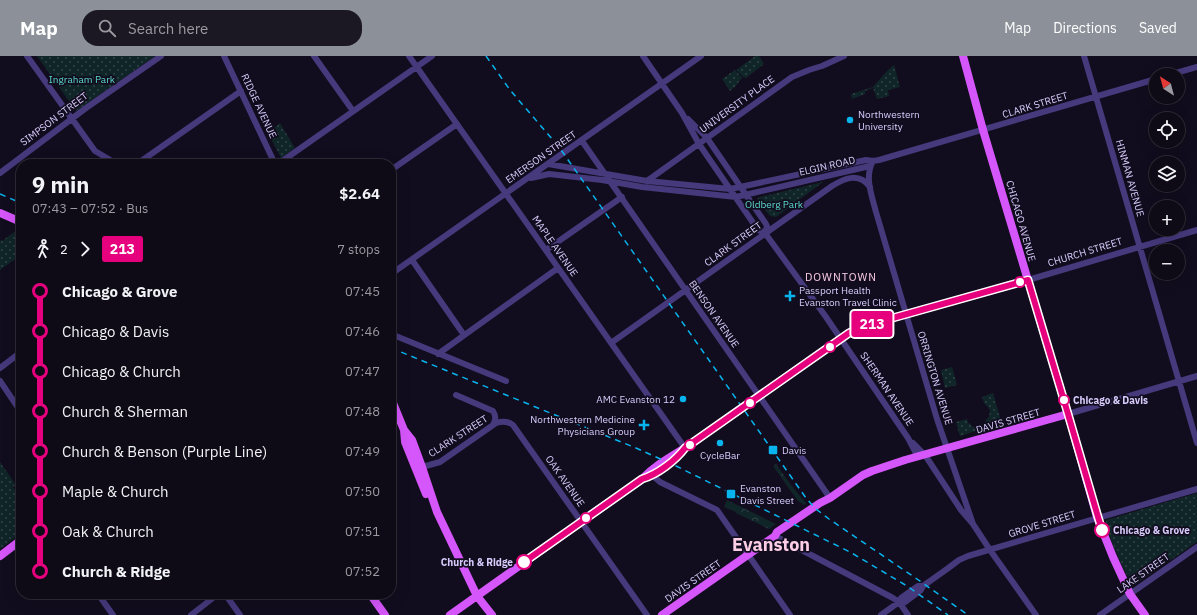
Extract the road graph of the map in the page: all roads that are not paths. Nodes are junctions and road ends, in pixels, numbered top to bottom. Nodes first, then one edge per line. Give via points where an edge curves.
1 (27, 56) edge
2 (161, 56) edge
3 (224, 56) edge
4 (314, 56) edge
5 (409, 56) edge
6 (432, 56) edge
7 (643, 56) edge
8 (702, 56) edge
9 (844, 56) edge
10 (963, 56) edge
11 (1084, 56) edge
12 (416, 67) junction
13 (1197, 67) edge
14 (1185, 70) edge
15 (1149, 81) edge
16 (662, 84) junction
17 (241, 91) junction
18 (1096, 96) junction
19 (353, 111) junction
20 (682, 113) junction
21 (71, 118) junction
22 (457, 124) junction
23 (983, 130) junction
24 (706, 138) junction
25 (582, 140) junction
26 (699, 144) junction
27 (109, 159) edge
28 (144, 159) edge
29 (273, 159) edge
30 (285, 159) edge
31 (548, 164) junction
32 (871, 164) junction
33 (396, 167) edge
34 (1, 170) edge
35 (606, 174) junction
36 (528, 179) junction
37 (647, 180) junction
38 (611, 182) junction
39 (740, 187) junction
40 (870, 187) junction
41 (730, 189) junction
42 (506, 194) junction
43 (746, 196) junction
44 (622, 197) junction
45 (736, 197) junction
46 (0, 213) edge
47 (16, 220) edge
48 (775, 226) junction
49 (1197, 230) edge
50 (766, 233) junction
51 (775, 245) junction
52 (1140, 247) junction
53 (546, 250) junction
54 (412, 260) junction
55 (558, 268) junction
56 (396, 271) edge
57 (1028, 280) junction
58 (686, 290) junction
59 (906, 314) junction
60 (464, 335) junction
61 (396, 336) edge
62 (841, 339) junction
63 (611, 343) junction
64 (438, 354) junction
65 (16, 356) edge
66 (0, 368) edge
67 (1197, 376) edge
68 (0, 381) edge
69 (506, 382) dead end
70 (1179, 382) junction
71 (456, 395) dead end
72 (759, 396) junction
73 (16, 405) edge
74 (396, 410) edge
75 (1068, 414) junction
76 (505, 422) joint
77 (493, 425) junction
78 (404, 430) junction
79 (1197, 443) edge
80 (685, 448) junction
81 (947, 449) junction
82 (922, 456) junction
83 (411, 459) junction
84 (422, 467) junction
85 (652, 475) junction
86 (642, 479) junction
87 (1197, 489) edge
88 (830, 498) junction
89 (436, 510) junction
90 (1098, 517) junction
91 (581, 522) junction
92 (973, 524) junction
93 (775, 536) junction
94 (16, 544) edge
95 (1197, 547) edge
96 (990, 550) junction
97 (748, 555) junction
98 (0, 556) edge
99 (1130, 594) junction
100 (477, 596) junction
101 (102, 599) edge
102 (212, 599) edge
103 (229, 599) edge
104 (374, 599) edge
105 (899, 602) junction
106 (113, 615) edge
107 (191, 615) edge
108 (240, 615) edge
109 (385, 615) edge
110 (450, 615) edge
111 (492, 615) edge
112 (647, 615) edge
113 (662, 615) edge
114 (790, 615) edge
115 (881, 615) edge
116 (908, 615) edge
117 (1036, 615) edge
118 (1100, 615) edge
119 (1145, 615) edge

1 - 21 street
2 - 21 street, SIMPSON STREET
3 - 17 street, RIDGE AVENUE
4 - 19 street
5 - 12 street, MAPLE AVENUE
6 - 12 street
7 - 16 street, SHERMAN AVENUE
8 - 16 street, EMERSON STREET
9 - 24 street, UNIVERSITY PLACE via 792,77
10 - 23 main road, CHICAGO AVENUE
11 - 18 street, HINMAN AVENUE
12 - 19 street
12 - 22 street, MAPLE AVENUE
13 - 14 street
15 - 18 street, CLARK STREET
16 - 20 street, SHERMAN AVENUE
16 - 25 street, EMERSON STREET
17 - 28 street
17 - 29 street, RIDGE AVENUE
18 - 23 street, CLARK STREET
18 - 52 street, HINMAN AVENUE
19 - 30 street
20 - 24 street, SHERMAN AVENUE
20 - 26 street, SHERMAN AVENUE
21 - 27 street via 95,151
21 - 34 street, SIMPSON STREET
22 - 33 street
22 - 42 street, MAPLE AVENUE
23 - 32 street, CLARK STREET
23 - 57 main road, CHICAGO AVENUE
24 - 26 street, UNIVERSITY PLACE
24 - 39 street, SHERMAN AVENUE
25 - 31 street, EMERSON STREET
25 - 35 street, BENSON AVENUE
26 - 37 street, UNIVERSITY PLACE
26 - 41 street, SHERMAN AVENUE
31 - 35 street, ELGIN ROAD
31 - 36 street, EMERSON STREET
32 - 39 street, ELGIN ROAD via 866,160
32 - 40 street, ORRINGTON AVENUE via 868,174
32 - 43 street, ELGIN ROAD
35 - 37 street, ELGIN ROAD
35 - 38 street, BENSON AVENUE
36 - 38 street, ELGIN ROAD via 549,174
36 - 42 street, EMERSON STREET
37 - 41 street, ELGIN ROAD
38 - 44 street, BENSON AVENUE
38 - 45 street, ELGIN ROAD
39 - 41 street, ELGIN ROAD
39 - 43 street, SHERMAN AVENUE
40 - 48 street, CLARK STREET via 858,177 838,182
40 - 59 street, ORRINGTON AVENUE
41 - 45 street, SHERMAN AVENUE
42 - 53 street, MAPLE AVENUE
42 - 54 street, EMERSON STREET
43 - 45 street, ELGIN ROAD
43 - 50 street, SHERMAN AVENUE via 767,226
44 - 53 street
44 - 58 street, BENSON AVENUE
45 - 50 street, SHERMAN AVENUE via 758,230
46 - 47 main road
48 - 50 street, CLARK STREET
48 - 51 street
49 - 52 street, CHURCH STREET
50 - 51 street, SHERMAN AVENUE
50 - 58 street, CLARK STREET
51 - 62 street, SHERMAN AVENUE
52 - 57 street, CHURCH STREET
52 - 70 street, HINMAN AVENUE
53 - 55 street, MAPLE AVENUE
54 - 56 street, EMERSON STREET
54 - 60 street
55 - 60 street
55 - 63 street, MAPLE AVENUE
57 - 59 main road, CHURCH STREET
57 - 75 main road, CHICAGO AVENUE
58 - 63 street, CLARK STREET
58 - 72 street, BENSON AVENUE
59 - 62 main road, CHURCH STREET via 857,329
59 - 81 street, ORRINGTON AVENUE
60 - 64 street
61 - 64 street
62 - 72 main road, CHURCH STREET
62 - 82 street, SHERMAN AVENUE
63 - 80 street, MAPLE AVENUE
64 - 69 street
65 - 66 street
67 - 70 street, DAVIS STREET
68 - 73 street
70 - 75 street, DAVIS STREET
70 - 79 street, HINMAN AVENUE
71 - 77 street via 493,411 496,417
72 - 80 main road, CHURCH STREET
72 - 88 street, BENSON AVENUE
74 - 78 main road
75 - 81 main road, DAVIS STREET
75 - 90 main road, CHICAGO AVENUE
76 - 77 street, CLARK STREET
76 - 91 street, OAK AVENUE via 513,425
77 - 84 street, CLARK STREET via 440,462
78 - 83 main road
78 - 84 main road via 412,440
80 - 85 main road, CHURCH STREET via 679,456
80 - 86 main road, CHURCH STREET
81 - 82 main road, DAVIS STREET
81 - 92 street, ORRINGTON AVENUE
82 - 88 main road, DAVIS STREET via 872,470
82 - 92 street, SHERMAN AVENUE
83 - 84 main road
83 - 89 main road via 427,497
84 - 89 main road
85 - 86 main road, CHURCH STREET
85 - 97 street via 660,482 716,510
86 - 91 main road, CHURCH STREET
87 - 90 street, GROVE STREET
88 - 93 main road, DAVIS STREET via 820,502
89 - 100 main road
90 - 96 street, GROVE STREET
90 - 99 main road, CHICAGO AVENUE
91 - 100 main road, CHURCH STREET
91 - 112 street, OAK AVENUE
92 - 96 street, SHERMAN AVENUE
93 - 97 main road, DAVIS STREET
93 - 105 street
94 - 98 main road
95 - 99 street, LAKE STREET
96 - 105 street, GROVE STREET via 959,560 905,602
96 - 117 street, SHERMAN AVENUE
97 - 113 main road, DAVIS STREET
97 - 114 street
99 - 118 street, LAKE STREET
99 - 119 main road, CHICAGO AVENUE
100 - 110 main road, CHURCH STREET
100 - 111 main road
101 - 106 street
102 - 107 street
103 - 108 street
104 - 109 main road
105 - 115 street, GROVE STREET
105 - 116 street

